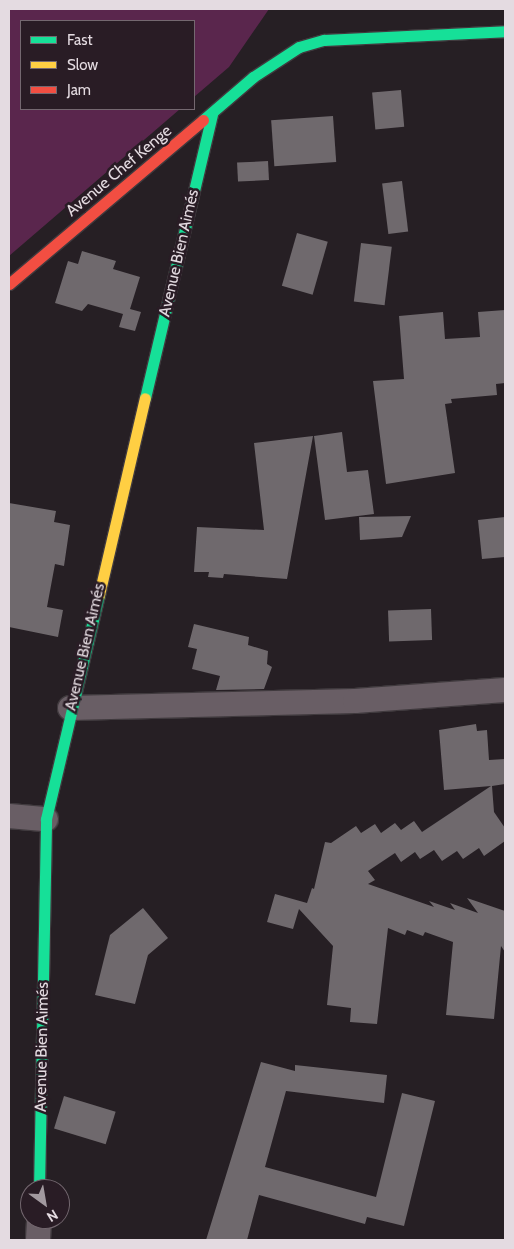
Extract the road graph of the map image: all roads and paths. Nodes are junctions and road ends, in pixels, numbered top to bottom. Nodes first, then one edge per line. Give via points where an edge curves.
1 (505, 31) edge
2 (212, 115) junction
3 (9, 284) edge
4 (505, 690) edge
5 (70, 708) junction
6 (9, 816) edge
7 (46, 819) junction
8 (39, 1179) edge

1 - 2 street, Avenue Chef Kenge via 324,40 299,47 253,76
2 - 3 street, Avenue Chef Kenge
2 - 5 street, Avenue Bien Aimés
4 - 5 street via 355,701
5 - 7 street, Avenue Bien Aimés
6 - 7 street
7 - 8 street, Avenue Bien Aimés

